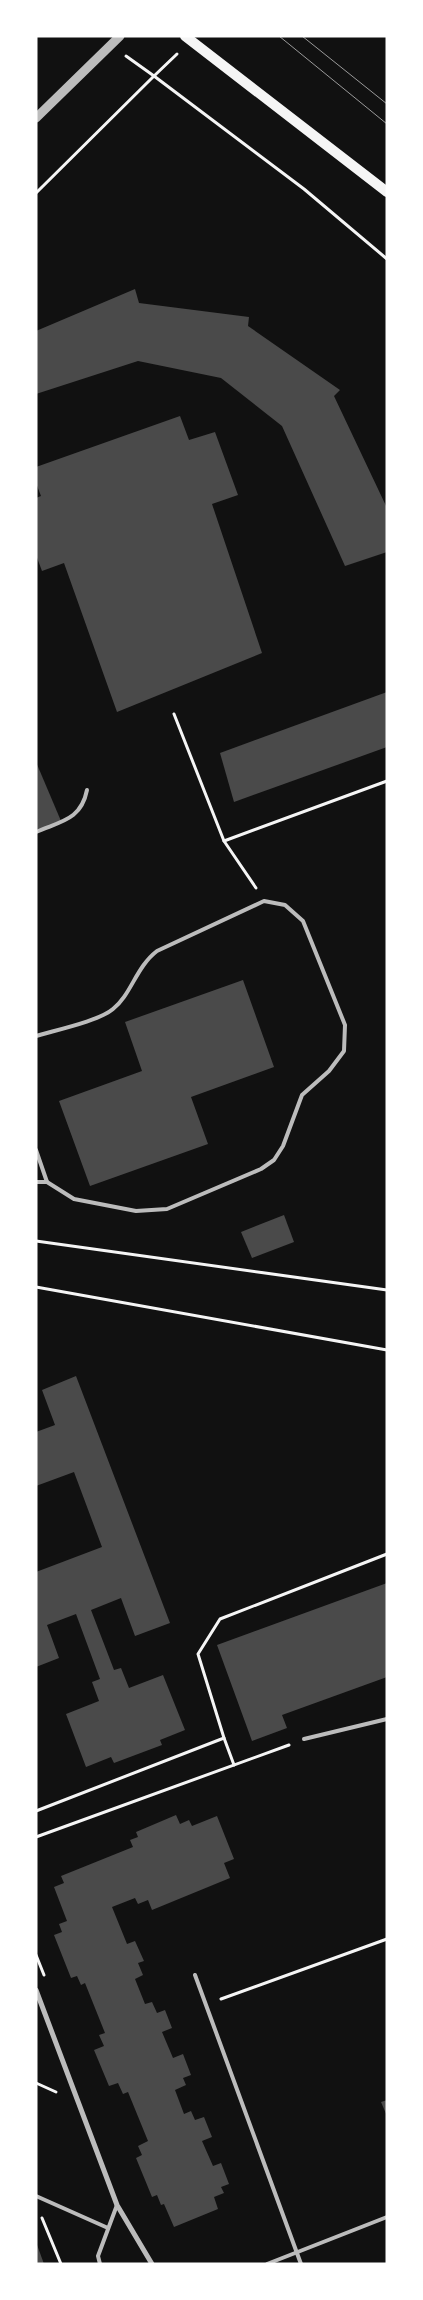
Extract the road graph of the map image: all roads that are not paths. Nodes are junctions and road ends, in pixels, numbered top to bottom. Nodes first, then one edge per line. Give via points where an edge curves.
1 (120, 36) edge
2 (188, 38) edge
3 (36, 118) edge
4 (387, 192) edge
5 (87, 790) dead end
6 (36, 832) edge
7 (36, 1036) edge
8 (36, 1150) edge
9 (36, 1182) edge
10 (47, 1182) junction
11 (387, 1719) edge
12 (304, 1739) road end
13 (195, 1975) dead end
14 (36, 1990) edge
15 (36, 2196) edge
16 (117, 2205) junction
17 (387, 2217) edge
18 (108, 2228) junction
19 (297, 2253) junction
20 (100, 2264) edge
21 (152, 2264) edge
22 (267, 2264) edge
23 (301, 2264) edge

1 - 3 street
2 - 4 main road
5 - 6 lane via 84,805 74,815
7 - 10 lane via 102,1016 114,1009 146,959 157,950 264,902 285,905 303,922 345,1025 344,1051 329,1071 302,1095 284,1146 274,1160 261,1168 167,1209 136,1211 74,1199
8 - 10 lane
9 - 10 lane
11 - 12 lane
13 - 19 lane
14 - 16 street
15 - 18 lane
16 - 18 lane
16 - 21 street
17 - 19 lane
18 - 20 lane via 98,2256
19 - 22 lane
19 - 23 lane

